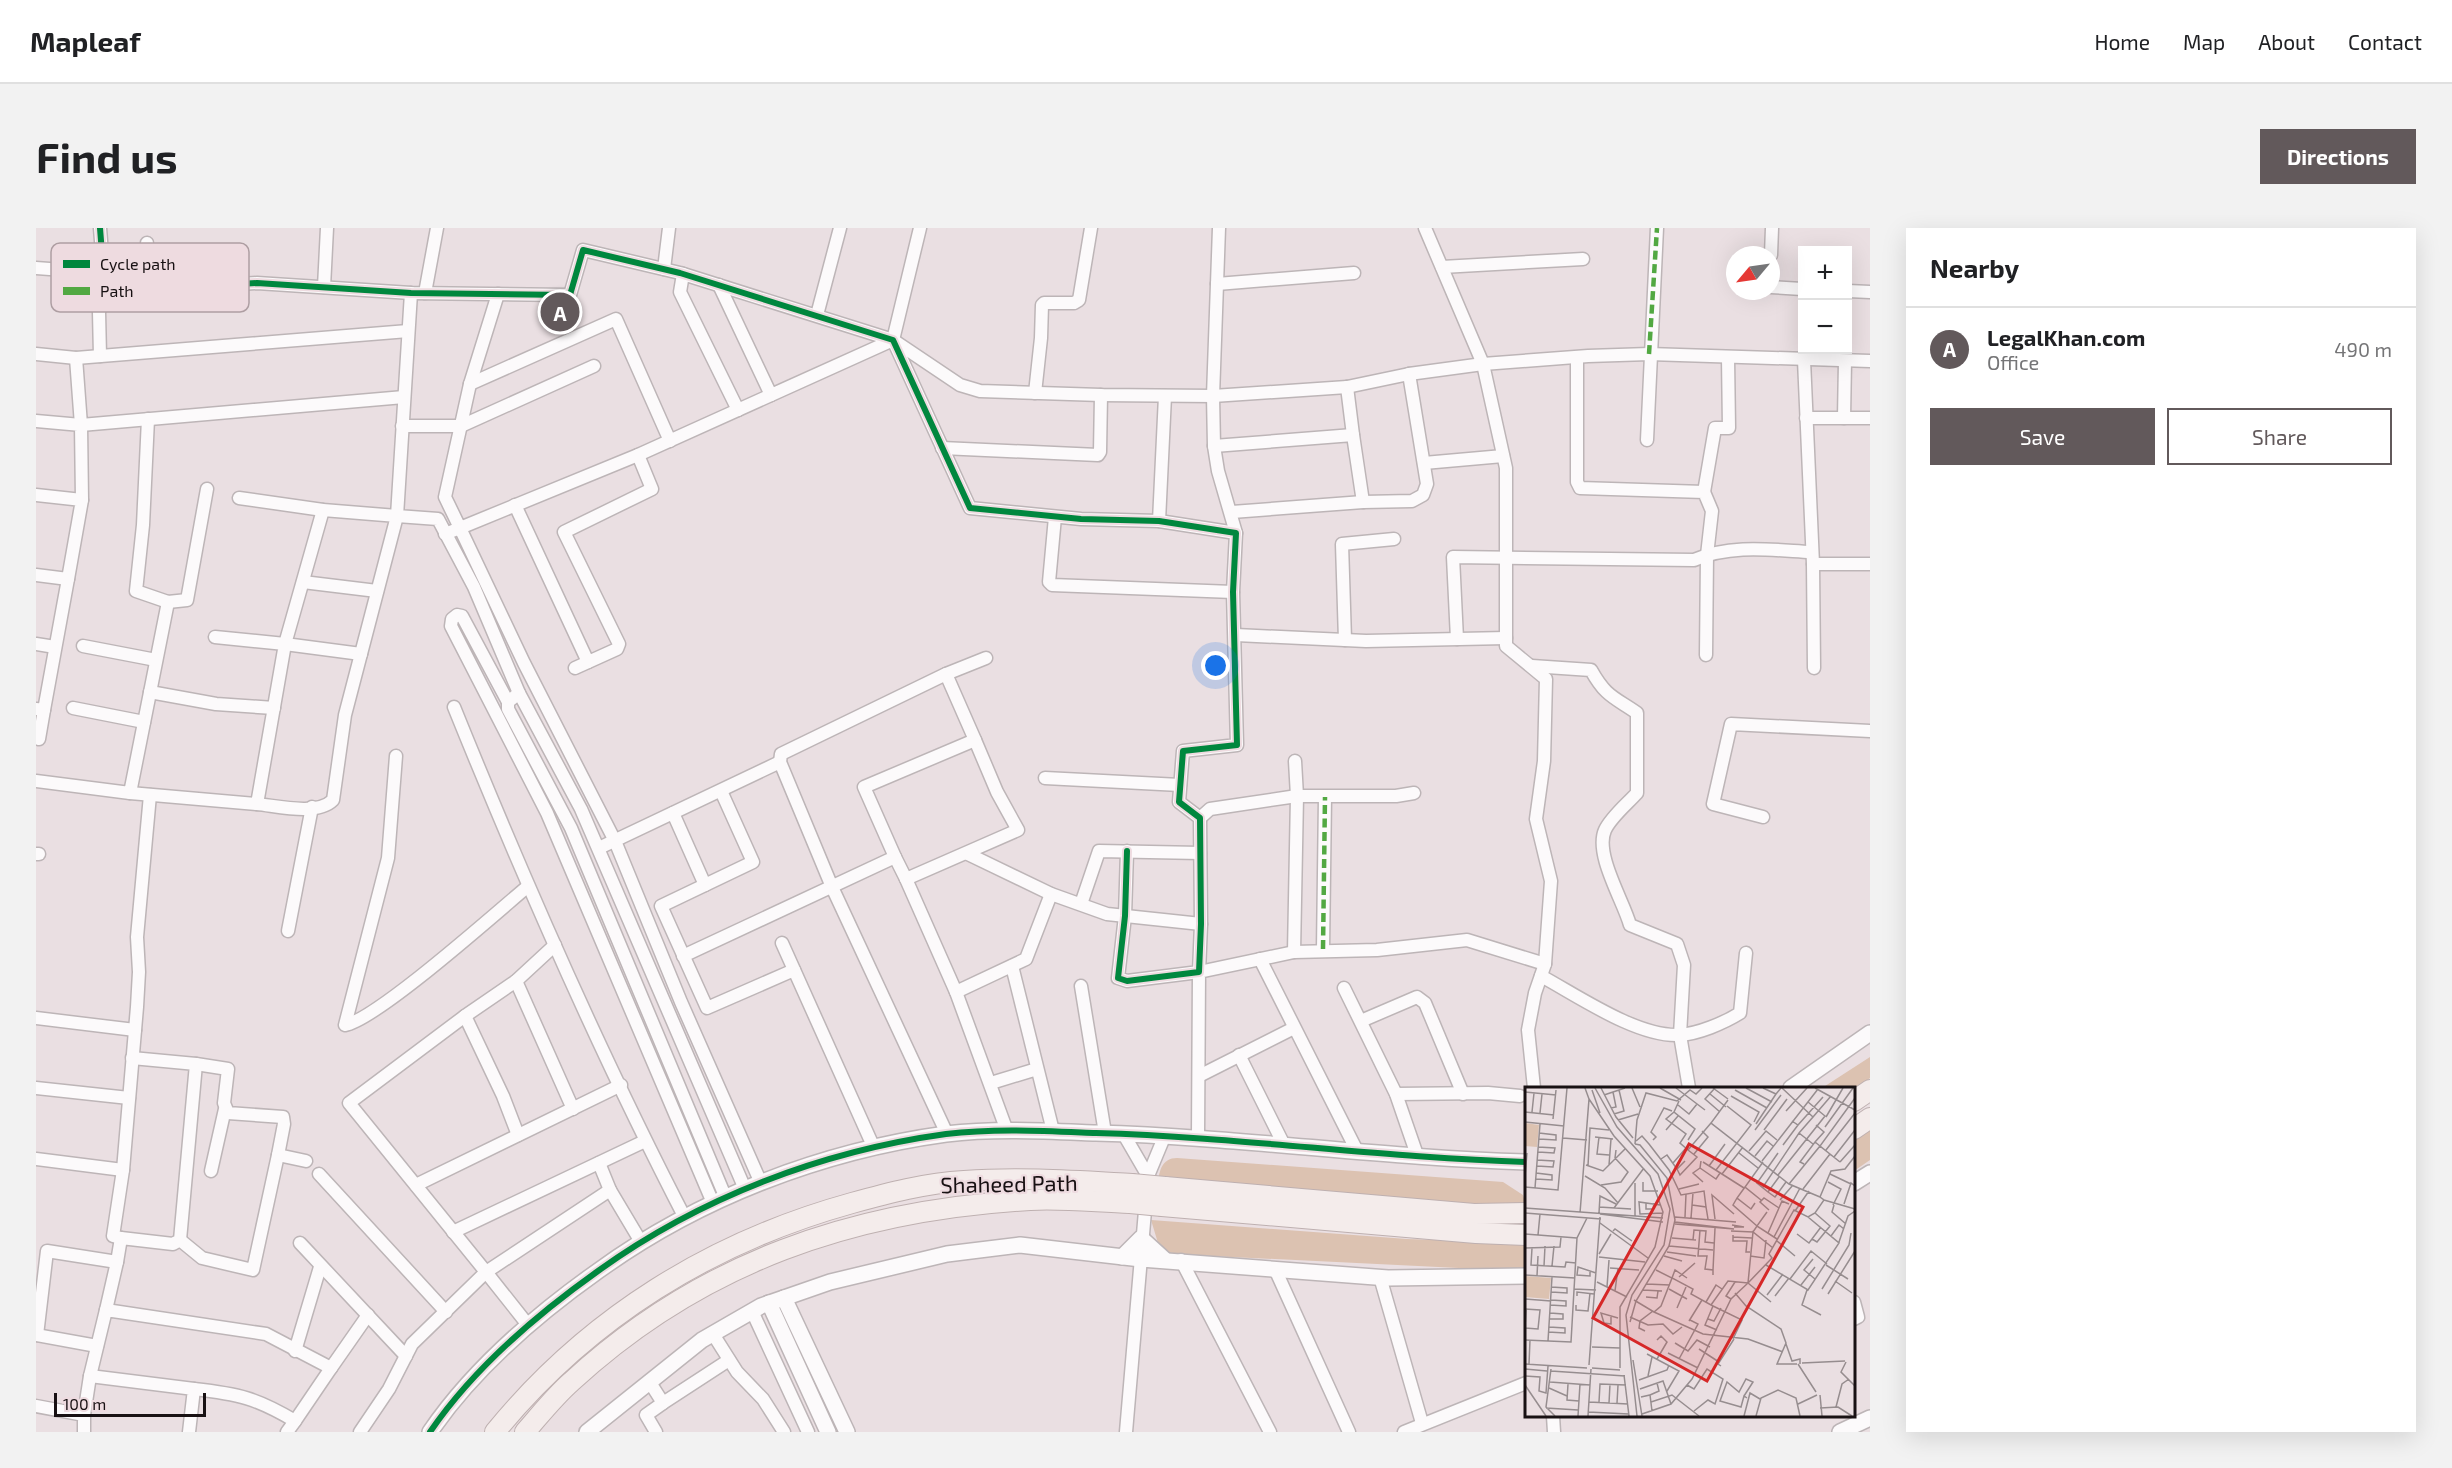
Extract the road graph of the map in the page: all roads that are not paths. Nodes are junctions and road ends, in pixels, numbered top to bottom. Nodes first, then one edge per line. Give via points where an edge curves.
1 (100, 228) edge
2 (327, 228) edge
3 (437, 228) edge
4 (669, 228) edge
5 (840, 228) edge
6 (920, 228) edge
7 (1091, 228) edge
8 (1220, 228) edge
9 (1425, 228) edge
10 (1657, 228) edge
11 (1772, 228) edge
12 (101, 243) edge
13 (1771, 246) edge
14 (1583, 259) dead end
15 (1442, 267) junction
16 (36, 268) edge
17 (51, 269) edge
18 (664, 269) junction
19 (683, 273) junction
20 (1354, 273) dead end
21 (249, 283) edge
22 (1217, 284) junction
23 (719, 285) junction
24 (324, 287) junction
25 (1780, 288) edge
26 (1798, 289) edge
27 (1852, 291) edge
28 (1870, 292) edge
29 (411, 293) junction
30 (425, 293) junction
31 (498, 294) junction
32 (99, 312) edge
33 (817, 315) junction
34 (408, 331) junction
35 (893, 340) junction
36 (36, 354) edge
37 (1649, 354) junction
38 (100, 356) junction
39 (76, 358) junction
40 (1576, 358) junction
41 (1728, 358) junction
42 (1804, 360) junction
43 (1845, 361) junction
44 (1870, 361) edge
45 (1483, 364) junction
46 (594, 366) dead end
47 (1409, 374) junction
48 (470, 384) junction
49 (1347, 387) junction
50 (1035, 393) junction
51 (771, 395) junction
52 (1101, 395) junction
53 (1165, 396) junction
54 (1213, 396) junction
55 (404, 397) junction
56 (738, 410) junction
57 (1806, 417) junction
58 (1844, 418) junction
59 (1870, 418) edge
60 (148, 419) junction
61 (36, 421) edge
62 (81, 425) junction
63 (402, 426) junction
64 (462, 426) junction
65 (1353, 435) junction
66 (1647, 440) dead end
67 (670, 441) junction
68 (1214, 446) junction
69 (942, 447) junction
70 (638, 455) junction
71 (1503, 456) junction
72 (1424, 463) junction
73 (207, 489) dead end
74 (1704, 492) junction
75 (36, 495) edge
76 (239, 498) dead end
77 (82, 500) junction
78 (1363, 502) junction
79 (515, 506) junction
80 (322, 510) junction
81 (1232, 512) junction
82 (397, 516) junction
83 (1055, 517) junction
84 (1160, 521) junction
85 (460, 528) junction
86 (1236, 533) junction
87 (445, 534) junction
88 (1394, 539) dead end
89 (1707, 555) junction
90 (1812, 558) junction
91 (1506, 560) junction
92 (1870, 564) edge
93 (36, 575) edge
94 (68, 579) junction
95 (303, 582) junction
96 (377, 591) junction
97 (1233, 592) junction
98 (168, 602) junction
99 (1236, 635) junction
100 (215, 637) dead end
101 (1506, 638) junction
102 (1456, 639) junction
103 (1345, 640) junction
104 (36, 644) edge
105 (285, 644) junction
106 (83, 646) dead end
107 (55, 647) junction
108 (361, 654) junction
109 (1706, 655) dead end
110 (986, 658) dead end
111 (156, 660) junction
112 (588, 662) junction
113 (1532, 666) junction
114 (575, 668) dead end
115 (1814, 668) dead end
116 (946, 674) junction
117 (150, 692) junction
118 (519, 693) junction
119 (508, 702) junction
120 (454, 707) dead end
121 (73, 708) dead end
122 (274, 708) junction
123 (40, 709) edge
124 (144, 722) junction
125 (1870, 731) edge
126 (39, 739) dead end
127 (975, 740) junction
128 (396, 756) dead end
129 (1295, 761) dead end
130 (780, 762) junction
131 (1045, 778) dead end
132 (36, 781) edge
133 (1180, 785) junction
134 (721, 791) junction
135 (130, 793) junction
136 (1414, 793) dead end
137 (150, 795) junction
138 (1297, 796) junction
139 (1324, 797) junction
140 (257, 804) junction
141 (312, 807) junction
142 (674, 813) junction
143 (1763, 817) dead end
144 (1200, 818) junction
145 (615, 841) junction
146 (598, 848) junction
147 (1127, 851) junction
148 (1200, 853) junction
149 (968, 854) junction
150 (896, 857) junction
151 (906, 879) junction
152 (705, 885) junction
153 (527, 887) junction
154 (832, 887) junction
155 (1051, 894) junction
156 (1081, 904) junction
157 (1125, 916) junction
158 (1202, 924) junction
159 (288, 932) dead end
160 (782, 943) dead end
161 (555, 945) junction
162 (1323, 949) junction
163 (1294, 952) junction
164 (1746, 952) dead end
165 (683, 956) junction
166 (1260, 959) junction
167 (1545, 964) junction
168 (1012, 966) junction
169 (794, 970) junction
170 (1199, 972) junction
171 (1541, 976) junction
172 (516, 981) junction
173 (1081, 986) dead end
174 (1344, 988) dead end
175 (956, 992) junction
176 (465, 1016) junction
177 (36, 1018) edge
178 (1361, 1022) junction
179 (1294, 1028) junction
180 (135, 1030) junction
181 (1870, 1033) edge
182 (1680, 1035) junction
183 (1239, 1055) junction
184 (132, 1058) junction
185 (196, 1064) junction
186 (1037, 1070) junction
187 (1199, 1076) junction
188 (991, 1083) junction
189 (621, 1085) junction
190 (1534, 1087) edge
191 (1689, 1087) edge
192 (1794, 1087) edge
193 (36, 1088) edge
194 (1870, 1090) edge
195 (1396, 1094) junction
196 (1463, 1095) junction
197 (1521, 1096) dead end
198 (129, 1098) junction
199 (1855, 1100) edge
200 (225, 1108) junction
201 (573, 1109) junction
202 (1870, 1118) edge
203 (1855, 1128) edge
204 (1007, 1131) junction
205 (1053, 1131) junction
206 (1105, 1133) junction
207 (1123, 1133) junction
208 (947, 1134) junction
209 (518, 1135) junction
210 (1165, 1135) junction
211 (1198, 1136) junction
212 (645, 1141) junction
213 (1284, 1145) junction
214 (874, 1148) junction
215 (1357, 1151) junction
216 (278, 1155) junction
217 (1417, 1155) junction
218 (36, 1159) edge
219 (306, 1161) dead end
220 (1525, 1162) edge
221 (599, 1163) junction
222 (123, 1170) junction
223 (211, 1171) dead end
224 (1870, 1173) edge
225 (319, 1174) dead end
226 (1855, 1182) edge
227 (761, 1183) junction
228 (416, 1185) junction
229 (745, 1189) junction
230 (610, 1190) junction
231 (1147, 1191) junction
232 (719, 1199) junction
233 (1518, 1214) edge
234 (685, 1218) junction
235 (453, 1232) junction
236 (1142, 1232) junction
237 (1520, 1235) edge
238 (120, 1238) junction
239 (180, 1240) junction
240 (640, 1242) junction
241 (300, 1244) dead end
242 (42, 1250) edge
243 (1122, 1257) junction
244 (1153, 1257) junction
245 (1180, 1260) junction
246 (117, 1262) junction
247 (320, 1267) junction
248 (1275, 1269) junction
249 (486, 1272) junction
250 (1525, 1276) edge
251 (1380, 1277) junction
252 (776, 1300) junction
253 (106, 1310) junction
254 (752, 1311) junction
255 (446, 1312) junction
256 (368, 1315) junction
257 (528, 1325) junction
258 (713, 1334) junction
259 (36, 1335) edge
260 (98, 1346) junction
261 (295, 1351) junction
262 (406, 1356) junction
263 (729, 1360) junction
264 (331, 1368) junction
265 (90, 1376) junction
266 (649, 1381) junction
267 (1525, 1384) edge
268 (194, 1389) junction
269 (663, 1403) junction
270 (36, 1406) edge
271 (84, 1415) junction
272 (1553, 1417) edge
273 (1870, 1418) edge
274 (295, 1421) junction
275 (1422, 1423) junction
276 (84, 1432) edge
277 (189, 1432) edge
278 (288, 1432) edge
279 (360, 1432) edge
280 (430, 1432) edge
281 (495, 1432) edge
282 (525, 1432) edge
283 (587, 1432) edge
284 (656, 1432) edge
285 (784, 1432) edge
286 (808, 1432) edge
287 (828, 1432) edge
288 (847, 1432) edge
289 (1126, 1432) edge
290 (1270, 1432) edge
291 (1349, 1432) edge
292 (1404, 1432) edge
293 (1554, 1432) edge
294 (1840, 1432) edge

1 - 12 street
2 - 24 street
3 - 30 street
4 - 18 street
5 - 33 street
6 - 35 street
7 - 50 street via 1079,300 1041,306
8 - 22 street
9 - 15 street
10 - 37 street
11 - 13 street
14 - 15 street
15 - 45 street
16 - 17 street
18 - 19 street
18 - 31 street via 583,250 570,295
19 - 23 street
19 - 56 street via 680,292
20 - 22 street
21 - 24 street
22 - 54 street
23 - 33 street
23 - 51 street
24 - 29 street
25 - 26 street
27 - 28 street
29 - 30 street
29 - 34 street
30 - 31 street
31 - 48 street
32 - 38 street
33 - 35 street
34 - 38 street
34 - 55 street
35 - 50 street via 960,385 980,391
35 - 51 street
35 - 69 street
36 - 39 street
37 - 40 street
37 - 41 street
37 - 66 street
38 - 39 street
39 - 62 street
40 - 45 street
40 - 74 street via 1580,488
41 - 42 street
41 - 74 street via 1729,428 1715,428
42 - 43 street
42 - 57 street
43 - 44 street
43 - 58 street
45 - 47 street
45 - 71 street
46 - 64 street
47 - 49 street
47 - 72 street
48 - 64 street
48 - 67 street via 616,319
49 - 54 street
49 - 65 street
50 - 52 street
51 - 56 street
52 - 53 street
52 - 69 street via 1098,455
53 - 54 street
53 - 84 street
54 - 68 street
55 - 60 street
55 - 63 street
56 - 67 street
57 - 58 street
57 - 90 street
58 - 59 street
60 - 62 street
60 - 98 street via 136,591
61 - 62 street
62 - 77 street
63 - 64 street
63 - 82 street
64 - 85 street via 445,497
65 - 68 street
65 - 78 street
67 - 70 street
68 - 81 street
69 - 83 street via 970,508
70 - 79 street
70 - 112 street via 652,489 564,532 619,644 617,649
71 - 72 street
71 - 91 street
72 - 78 street via 1427,484 1423,495 1412,501
73 - 98 street via 187,600
74 - 89 street via 1712,511
75 - 77 street
76 - 80 street
77 - 94 street
78 - 81 street
79 - 85 street
79 - 112 street
80 - 82 street
80 - 95 street
81 - 86 street
82 - 87 street via 438,519
82 - 96 street
83 - 84 street
83 - 97 street via 1049,582 1052,585
84 - 86 street
85 - 87 street
85 - 145 street
86 - 97 street
87 - 118 street via 474,587
88 - 103 street via 1342,544
89 - 90 street via 1744,549
89 - 91 street via 1694,560
89 - 109 street
90 - 92 street
90 - 115 street
91 - 101 street
91 - 102 street via 1453,557
93 - 94 street
94 - 107 street
95 - 96 street
95 - 105 street
96 - 108 street
97 - 99 street
98 - 111 street
99 - 103 street
99 - 133 street via 1237,745 1183,751
100 - 105 street
101 - 102 street
101 - 113 street via 1506,646
102 - 103 street
104 - 107 street
105 - 108 street
105 - 122 street
106 - 111 street
107 - 123 street
108 - 141 street via 345,716 333,800
110 - 116 street
111 - 117 street
112 - 114 street
113 - 167 street via 1546,679 1544,761 1536,819 1551,881
113 - 182 street via 1591,670 1601,688 1637,713 1636,793 1605,830 1604,843 1611,879 1630,925 1677,944 1683,957
116 - 127 street
116 - 130 street via 781,754
117 - 122 street via 216,704
117 - 124 street
118 - 119 street
118 - 146 street
119 - 232 street via 508,709 571,828
119 - 232 street via 462,616 457,615 451,626 547,813
120 - 153 street
121 - 124 street
122 - 140 street
123 - 126 street
124 - 135 street
125 - 143 street via 1731,724 1713,804
127 - 149 street via 1018,830
127 - 150 street via 864,787
128 - 153 street via 388,858 345,1025 394,996
129 - 138 street
130 - 134 street
130 - 154 street
131 - 133 street
132 - 135 street
133 - 144 street via 1179,802
134 - 142 street
134 - 152 street via 753,862
135 - 137 street
136 - 139 street
137 - 140 street
137 - 180 street via 136,937 139,972
138 - 139 street
138 - 144 street via 1210,809
138 - 163 street
139 - 162 street
140 - 141 street
141 - 159 street
142 - 145 street
142 - 152 street
144 - 148 street
145 - 146 street
145 - 227 street
146 - 229 street
147 - 148 street
147 - 156 street via 1099,851 1095,855
147 - 157 street
148 - 158 street
149 - 151 street
149 - 155 street
150 - 151 street
150 - 154 street
151 - 175 street
152 - 165 street via 661,906
153 - 161 street
154 - 165 street
154 - 208 street
155 - 156 street
155 - 168 street via 1026,959
156 - 157 street
157 - 158 street
157 - 170 street via 1118,978 1126,981
158 - 170 street
160 - 169 street
161 - 172 street
161 - 189 street
162 - 163 street
162 - 167 street via 1377,950 1467,940
163 - 166 street
164 - 182 street via 1740,1013 1728,1021
165 - 169 street via 707,1008
166 - 170 street
166 - 179 street
167 - 171 street
168 - 175 street
168 - 186 street
169 - 214 street
170 - 187 street
171 - 182 street via 1633,1024
171 - 190 street via 1528,1030
172 - 176 street
172 - 201 street
173 - 206 street
174 - 178 street
175 - 188 street
176 - 209 street
176 - 228 street via 349,1103
177 - 180 street
178 - 195 street
178 - 196 street via 1417,997 1425,1003
179 - 183 street
179 - 215 street
180 - 184 street
181 - 192 street
182 - 191 street
183 - 187 street
183 - 213 street
184 - 185 street
184 - 198 street
185 - 200 street via 228,1069
185 - 239 street
186 - 188 street
186 - 205 street
187 - 211 street
188 - 204 street
189 - 201 street
189 - 212 street
193 - 198 street
194 - 199 highway
195 - 196 street
195 - 217 street
196 - 197 street
198 - 222 street
200 - 216 street via 228,1113 283,1117
200 - 223 street
201 - 209 street
202 - 203 highway
204 - 205 street
204 - 208 street
205 - 206 street
206 - 207 street
207 - 210 street
207 - 231 street
208 - 214 street
209 - 228 street
210 - 211 street
210 - 231 street
211 - 213 street
212 - 221 street
212 - 234 street
213 - 215 street
214 - 227 street
215 - 217 street
216 - 219 street
216 - 239 street via 253,1270 202,1258
217 - 220 street
218 - 222 street
221 - 230 street
221 - 235 street
222 - 238 street via 113,1236
224 - 226 street
225 - 255 street
227 - 229 street
228 - 235 street
229 - 232 street
230 - 240 street
230 - 249 street
231 - 233 highway, Shaheed Path
231 - 236 street
231 - 237 highway, Shaheed Path
231 - 281 highway, Shaheed Path via 1032,1179 962,1181 893,1191 818,1212 735,1244 648,1292 584,1341 521,1401
231 - 282 highway, Shaheed Path via 915,1212 825,1233 740,1266 660,1310 570,1382
232 - 234 street
234 - 240 street
235 - 249 street
236 - 243 street
236 - 244 street
238 - 239 street via 173,1244
238 - 246 street
240 - 257 street
241 - 247 street
242 - 246 street
242 - 259 street
243 - 244 street
243 - 252 street via 1020,1245 947,1254 886,1267
244 - 245 street
244 - 289 street
245 - 248 street
245 - 290 street
246 - 253 street
247 - 256 street
247 - 261 street
248 - 251 street
248 - 291 street
249 - 255 street
249 - 257 street
250 - 251 street
251 - 275 street
252 - 254 street
252 - 287 street
252 - 288 street
253 - 260 street
253 - 261 street via 243,1329 266,1334
254 - 258 street
254 - 286 street
255 - 262 street via 412,1344
256 - 262 street
256 - 264 street
257 - 280 street
258 - 263 street
258 - 266 street
259 - 260 street
260 - 265 street
261 - 264 street
262 - 279 street
263 - 269 street
263 - 285 street via 763,1399
264 - 274 street
265 - 268 street
265 - 271 street
266 - 269 street
266 - 283 street
267 - 275 street
268 - 274 street via 238,1394
268 - 277 street
269 - 284 street via 646,1415
270 - 271 street
271 - 276 street
272 - 293 street
273 - 294 street
274 - 278 street
275 - 292 street

